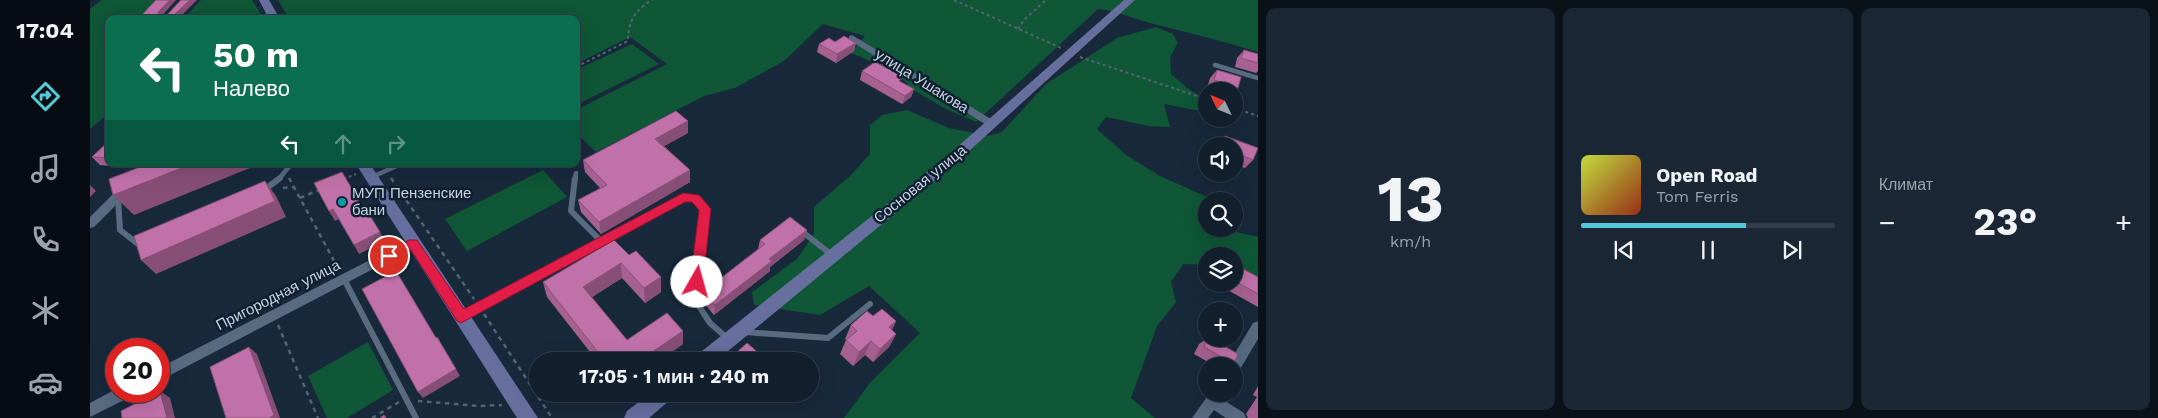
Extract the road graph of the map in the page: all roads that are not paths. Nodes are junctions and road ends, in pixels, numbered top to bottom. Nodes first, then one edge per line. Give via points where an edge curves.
1 (264, 0) edge
2 (1130, 0) edge
3 (273, 15) edge
4 (852, 38) edge
5 (1215, 65) dead end
6 (1258, 78) edge
7 (992, 124) junction
8 (288, 167) edge
9 (386, 167) edge
10 (372, 170) edge
11 (576, 173) dead end
12 (137, 177) edge
13 (133, 191) edge
14 (257, 194) edge
15 (118, 197) junction
16 (90, 224) edge
17 (797, 228) edge
18 (147, 240) edge
19 (602, 242) junction
20 (413, 243) junction
21 (833, 255) junction
22 (344, 279) junction
23 (870, 304) dead end
24 (461, 317) junction
25 (1258, 327) edge
26 (734, 336) junction
27 (714, 352) edge
28 (1240, 357) edge
29 (170, 369) edge
30 (105, 402) edge
31 (653, 402) edge
32 (1211, 402) edge
33 (1221, 402) edge
34 (90, 410) edge
35 (416, 418) edge
36 (528, 418) edge
37 (634, 418) edge
38 (1199, 418) edge
39 (1239, 418) edge

1 - 3 street
2 - 7 street, Сосновая улица
4 - 7 street, улица Ушакова
5 - 6 lane
7 - 21 street, Сосновая улица
8 - 14 lane via 278,180
9 - 10 lane
10 - 20 street
11 - 19 lane via 571,211
12 - 15 street
13 - 15 lane
15 - 16 street
15 - 18 lane via 120,230 138,244
17 - 21 lane
19 - 24 lane
19 - 26 lane via 683,198 695,198 705,209 695,300 710,322
20 - 22 street, Пригородная улица
20 - 24 street
21 - 26 street, Сосновая улица
22 - 29 street, Пригородная улица
22 - 35 lane
23 - 26 lane via 828,338
24 - 36 street
25 - 28 street
26 - 27 street, Сосновая улица
30 - 34 street
31 - 37 street
32 - 38 street
33 - 39 street

